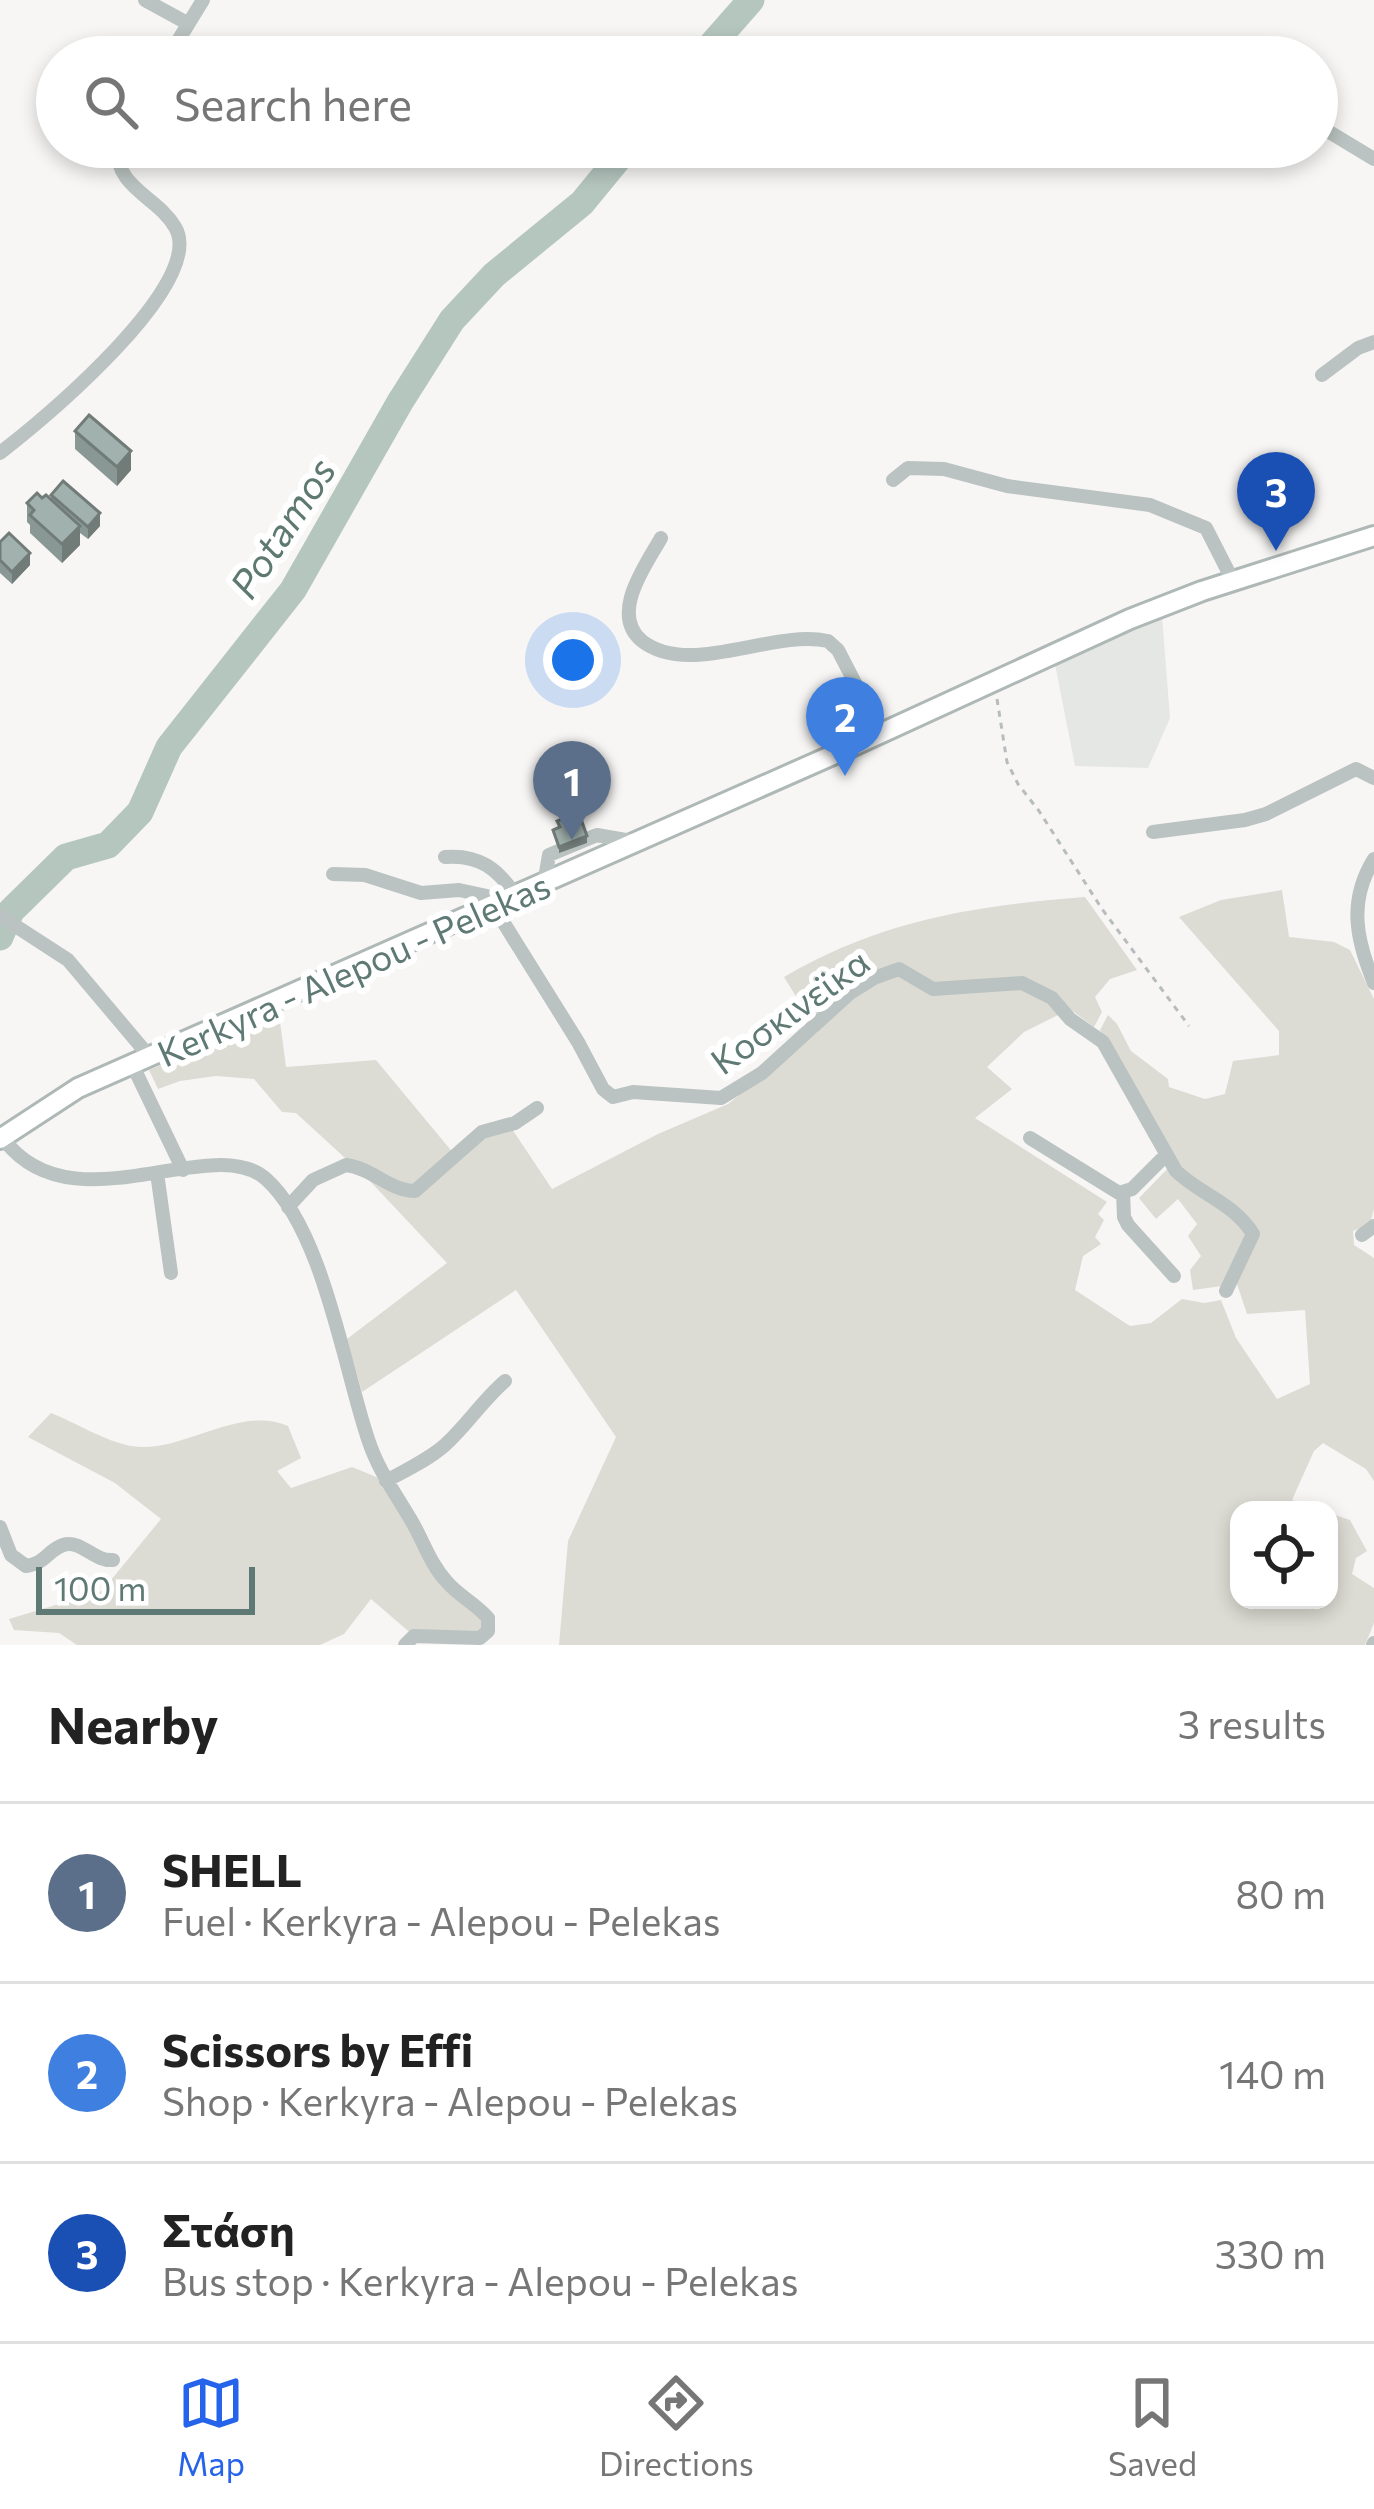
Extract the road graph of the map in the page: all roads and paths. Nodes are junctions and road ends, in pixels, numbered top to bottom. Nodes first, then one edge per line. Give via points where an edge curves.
1 (145, 0) edge
2 (203, 0) edge
3 (187, 23) junction
4 (180, 36) edge
5 (1338, 138) edge
6 (1374, 160) edge
7 (119, 168) edge
8 (1374, 342) edge
9 (1322, 375) dead end
10 (0, 453) edge
11 (893, 480) dead end
12 (1374, 536) edge
13 (661, 538) dead end
14 (1233, 581) junction
15 (994, 679) junction
16 (880, 733) junction
17 (1374, 778) edge
18 (1153, 832) dead end
19 (445, 857) dead end
20 (1374, 860) edge
21 (333, 874) dead end
22 (516, 896) junction
23 (496, 905) junction
24 (0, 916) edge
25 (1374, 982) edge
26 (1189, 1026) dead end
27 (141, 1060) junction
28 (537, 1108) dead end
29 (1, 1138) edge
30 (1030, 1138) dead end
31 (1166, 1154) junction
32 (183, 1170) junction
33 (157, 1173) junction
34 (1123, 1192) junction
35 (288, 1207) junction
36 (171, 1273) dead end
37 (1174, 1276) dead end
38 (1226, 1291) dead end
39 (505, 1381) dead end
40 (386, 1481) junction
41 (0, 1527) edge
42 (112, 1560) dead end
43 (405, 1645) edge

1 - 3 street
2 - 3 street
3 - 4 street
5 - 6 street
7 - 10 street via 177,228 180,258 116,348
8 - 9 street
11 - 14 street via 923,466 1150,505 1206,528
12 - 14 main road, Kerkyra - Alepou - Pelekas
13 - 16 street via 628,611 644,643 703,655 774,639 828,641
14 - 15 main road, Kerkyra - Alepou - Pelekas
15 - 16 main road, Kerkyra - Alepou - Pelekas
15 - 26 path via 1018,784
16 - 22 main road, Kerkyra - Alepou - Pelekas
17 - 18 street via 1356,769 1245,820
19 - 22 street via 491,866
20 - 25 street via 1355,910
21 - 23 street via 421,893 473,891
22 - 23 main road, Kerkyra - Alepou - Pelekas
23 - 27 main road, Kerkyra - Alepou - Pelekas
23 - 31 street, Κοσκινεϊκα via 608,1096 721,1098 762,1073 850,993 899,969 933,989 1022,982 1052,998 1102,1042
24 - 27 street via 82,974
27 - 29 main road, Kerkyra - Alepou - Pelekas via 60,1098
27 - 32 street
28 - 35 street via 482,1132 416,1191 346,1165 314,1180
29 - 33 street via 25,1163 54,1175
30 - 34 street
31 - 34 street
31 - 38 street, Κοσκινεϊκα via 1193,1188 1242,1216 1253,1234
32 - 33 street
32 - 35 street via 253,1170
33 - 36 street
34 - 37 street via 1128,1225
35 - 40 street
39 - 40 street via 441,1449
40 - 43 street via 447,1582 490,1624 480,1638 415,1636
41 - 42 street via 11,1555 26,1566 71,1544

